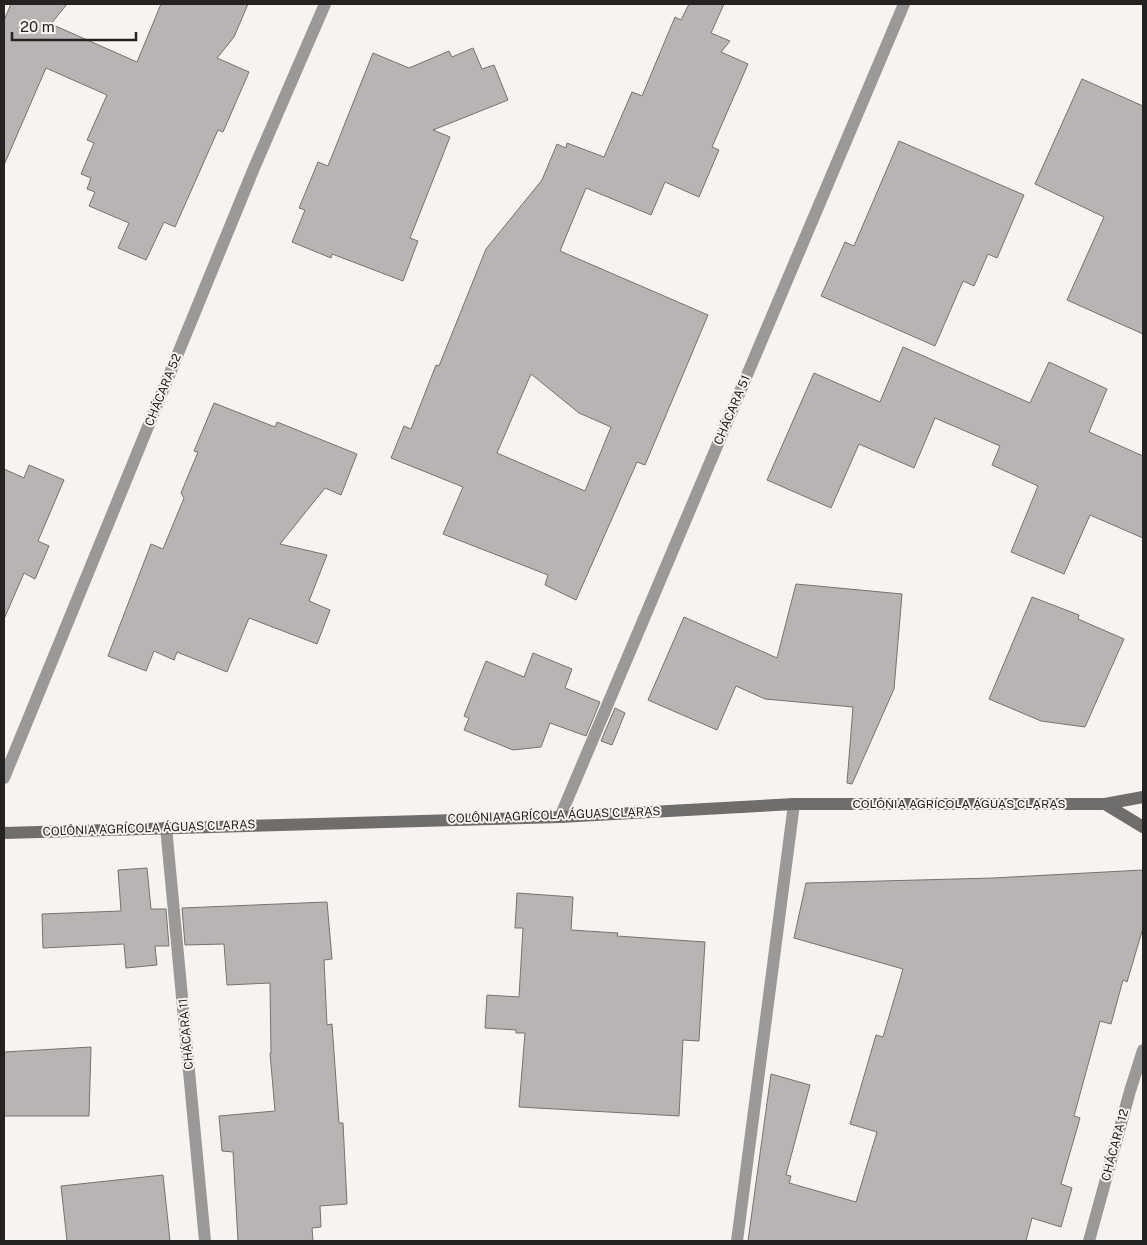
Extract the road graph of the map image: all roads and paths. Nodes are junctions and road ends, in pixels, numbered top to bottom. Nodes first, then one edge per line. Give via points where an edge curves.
1 (325, 4) edge
2 (904, 4) edge
3 (4, 778) edge
4 (1143, 797) edge
5 (794, 804) junction
6 (1105, 804) junction
7 (560, 817) junction
8 (166, 827) junction
9 (1143, 827) edge
10 (4, 833) edge
11 (1143, 1050) edge
12 (205, 1241) edge
13 (737, 1241) edge
14 (1089, 1241) edge

1 - 3 street, CHÁCARA 52 via 254,168
2 - 7 street, CHÁCARA 51
4 - 6 main road, COLÔNIA AGRÍCOLA ÁGUAS CLARAS
5 - 6 main road, COLÔNIA AGRÍCOLA ÁGUAS CLARAS
5 - 7 main road, COLÔNIA AGRÍCOLA ÁGUAS CLARAS
5 - 13 street
6 - 9 main road
7 - 8 main road, COLÔNIA AGRÍCOLA ÁGUAS CLARAS
8 - 10 main road, COLÔNIA AGRÍCOLA ÁGUAS CLARAS
8 - 12 street, CHÁCARA 11
11 - 14 street, CHÁCARA 12

